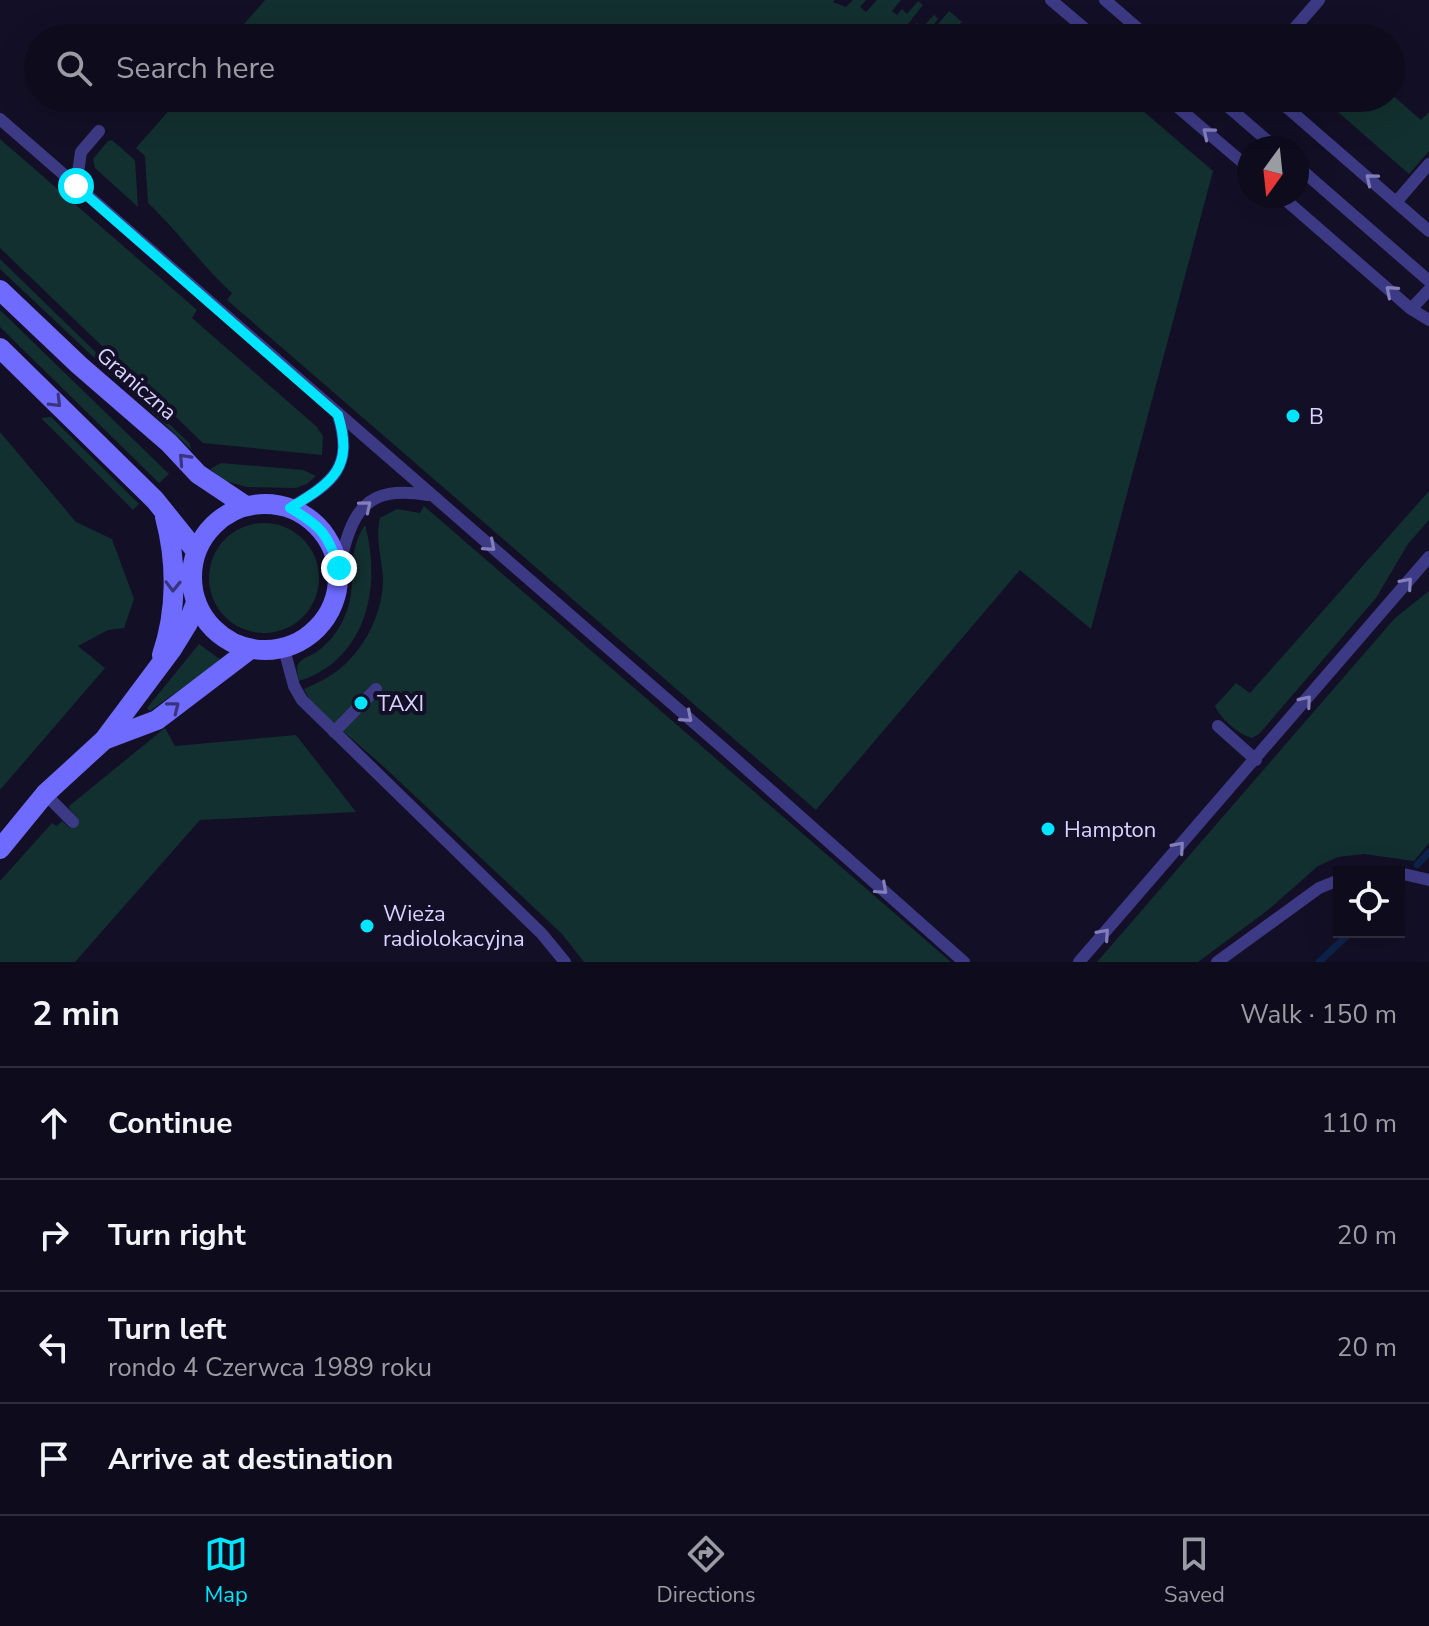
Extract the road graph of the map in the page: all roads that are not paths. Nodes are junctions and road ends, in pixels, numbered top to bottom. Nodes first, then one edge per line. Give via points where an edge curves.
1 (1051, 0) edge
2 (1105, 0) edge
3 (1319, 0) edge
4 (1079, 24) edge
5 (1133, 24) edge
6 (1298, 24) edge
7 (1183, 112) edge
8 (1234, 112) edge
9 (1292, 112) edge
10 (0, 119) edge
11 (99, 131) dead end
12 (1262, 136) edge
13 (1237, 158) edge
14 (1429, 164) edge
15 (1309, 176) edge
16 (76, 186) junction
17 (1397, 201) junction
18 (1295, 208) edge
19 (1429, 231) edge
20 (1429, 281) edge
21 (0, 290) edge
22 (1429, 290) edge
23 (1411, 309) junction
24 (1429, 320) edge
25 (0, 348) edge
26 (338, 415) junction
27 (431, 495) junction
28 (246, 506) junction
29 (290, 508) junction
30 (163, 509) junction
31 (196, 551) junction
32 (1429, 557) edge
33 (339, 568) junction
34 (195, 605) junction
35 (284, 649) junction
36 (249, 650) junction
37 (156, 671) junction
38 (376, 689) dead end
39 (1218, 726) dead end
40 (334, 732) junction
41 (104, 740) junction
42 (1256, 760) junction
43 (45, 794) junction
44 (73, 822) dead end
45 (0, 849) edge
46 (1405, 874) edge
47 (1429, 880) edge
48 (1333, 882) edge
49 (565, 962) edge
50 (964, 962) edge
51 (1079, 962) edge
52 (1217, 962) edge

1 - 4 lane
2 - 5 lane
3 - 6 lane
13 -> 7 lane
8 - 12 lane
17 -> 9 lane
10 - 16 lane
11 - 16 lane via 81,152
14 - 17 lane
15 - 20 lane
16 - 26 lane
17 - 19 lane
23 -> 18 lane
28 -> 21 main road, Graniczna via 198,474
22 - 23 lane
23 - 24 lane
25 -> 30 main road
26 - 27 lane
26 - 29 lane via 345,438 343,461 325,485
33 -> 27 lane via 347,533 367,502 407,491
27 -> 50 lane
28 - 29 main road
28 - 31 main road via 211,528
29 - 33 main road via 313,521 331,542
30 - 31 main road
30 -> 37 main road via 173,592
31 - 34 main road via 191,573
42 -> 32 lane
33 - 35 main road via 338,594 328,617 310,636
34 - 36 main road via 215,631
34 - 37 main road
35 - 36 main road
35 - 40 lane via 296,691
41 -> 36 main road via 157,720
37 - 41 main road
38 - 40 lane
39 - 42 lane
40 - 49 lane
41 - 43 main road
51 -> 42 lane
43 - 44 lane
43 - 45 main road
46 - 47 lane
48 - 52 lane

